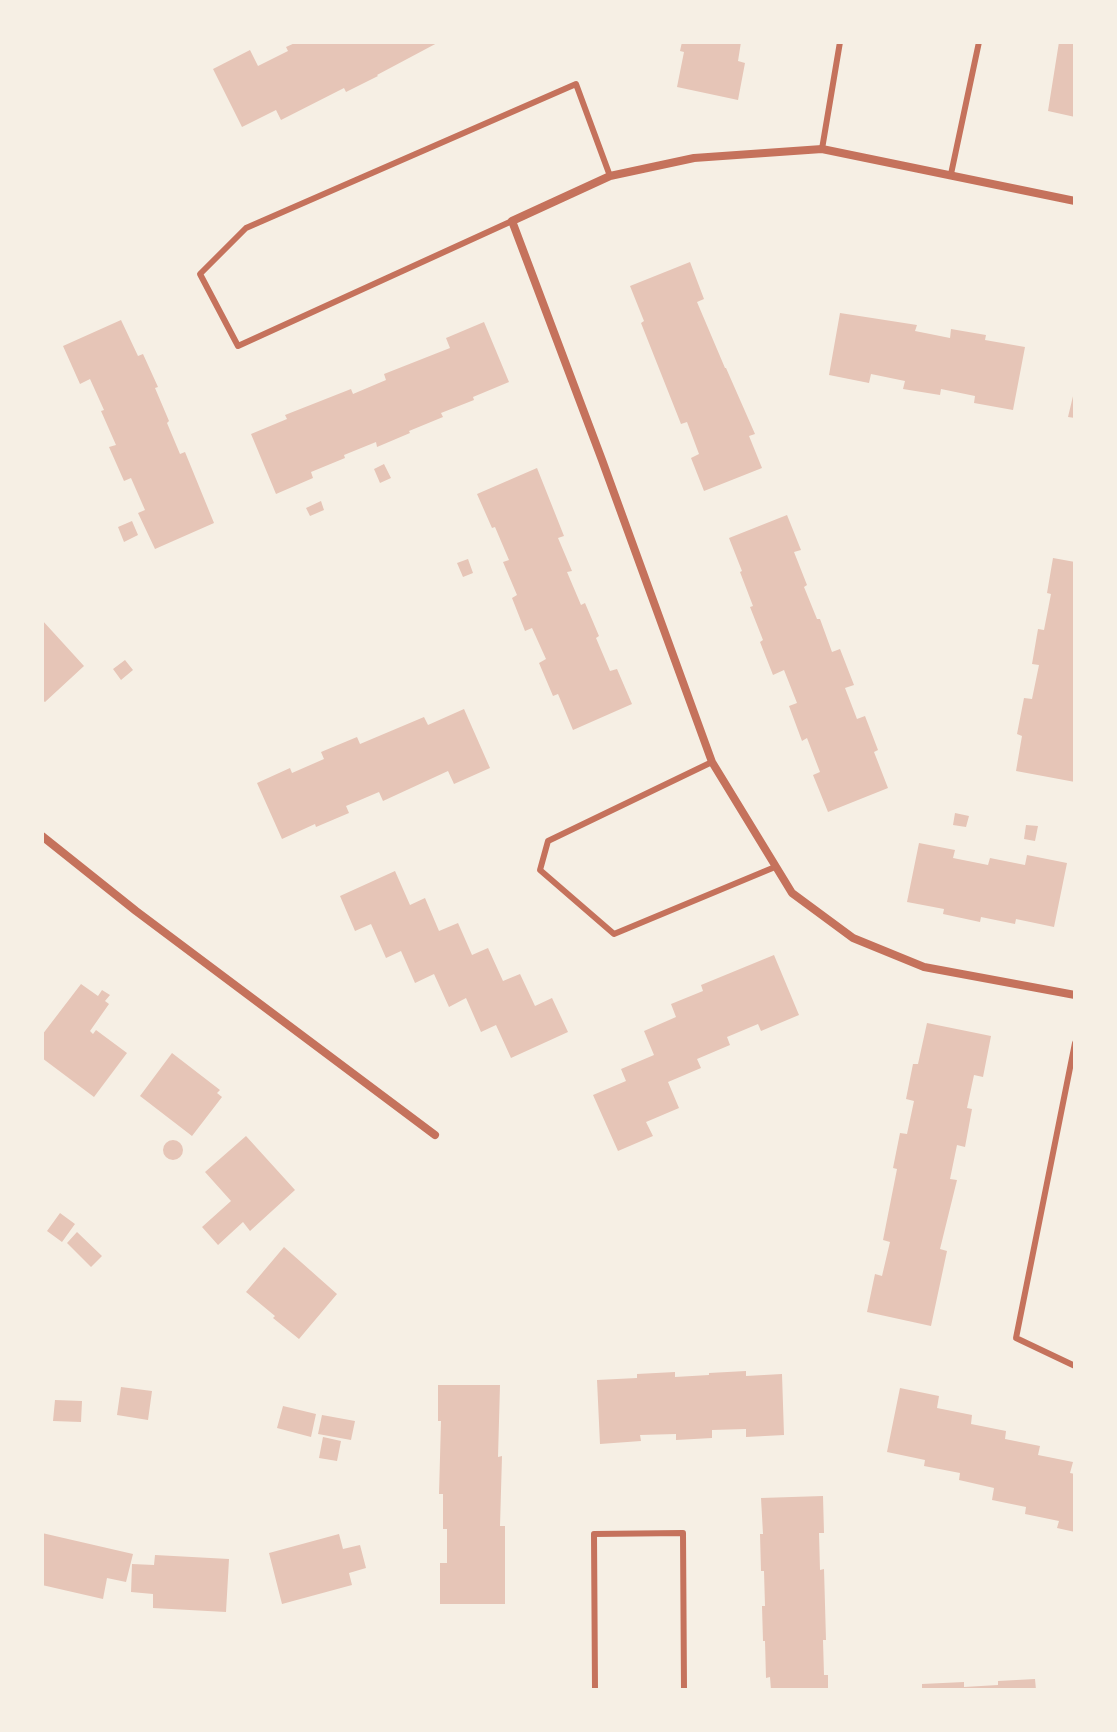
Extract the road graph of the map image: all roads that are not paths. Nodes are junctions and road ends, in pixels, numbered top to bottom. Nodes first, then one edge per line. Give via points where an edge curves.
1 (840, 42) edge
2 (979, 42) edge
3 (822, 149) junction
4 (951, 174) junction
5 (610, 176) junction
6 (1075, 201) edge
7 (512, 221) junction
8 (712, 762) junction
9 (42, 836) edge
10 (775, 867) junction
11 (1075, 995) edge
12 (1075, 1043) edge
13 (435, 1135) dead end
14 (1075, 1366) edge
15 (595, 1690) edge
16 (684, 1690) edge

1 - 3 lane
2 - 4 lane
3 - 4 street
3 - 5 street via 694,158
4 - 6 street
5 - 7 street
5 - 7 lane via 576,84 246,228 200,274 238,346
7 - 8 street
8 - 10 street
8 - 10 lane via 548,841 540,870 614,934
9 - 13 street
10 - 11 street via 792,893 853,938 924,967
12 - 14 lane via 1016,1338
15 - 16 lane via 594,1534 683,1533

